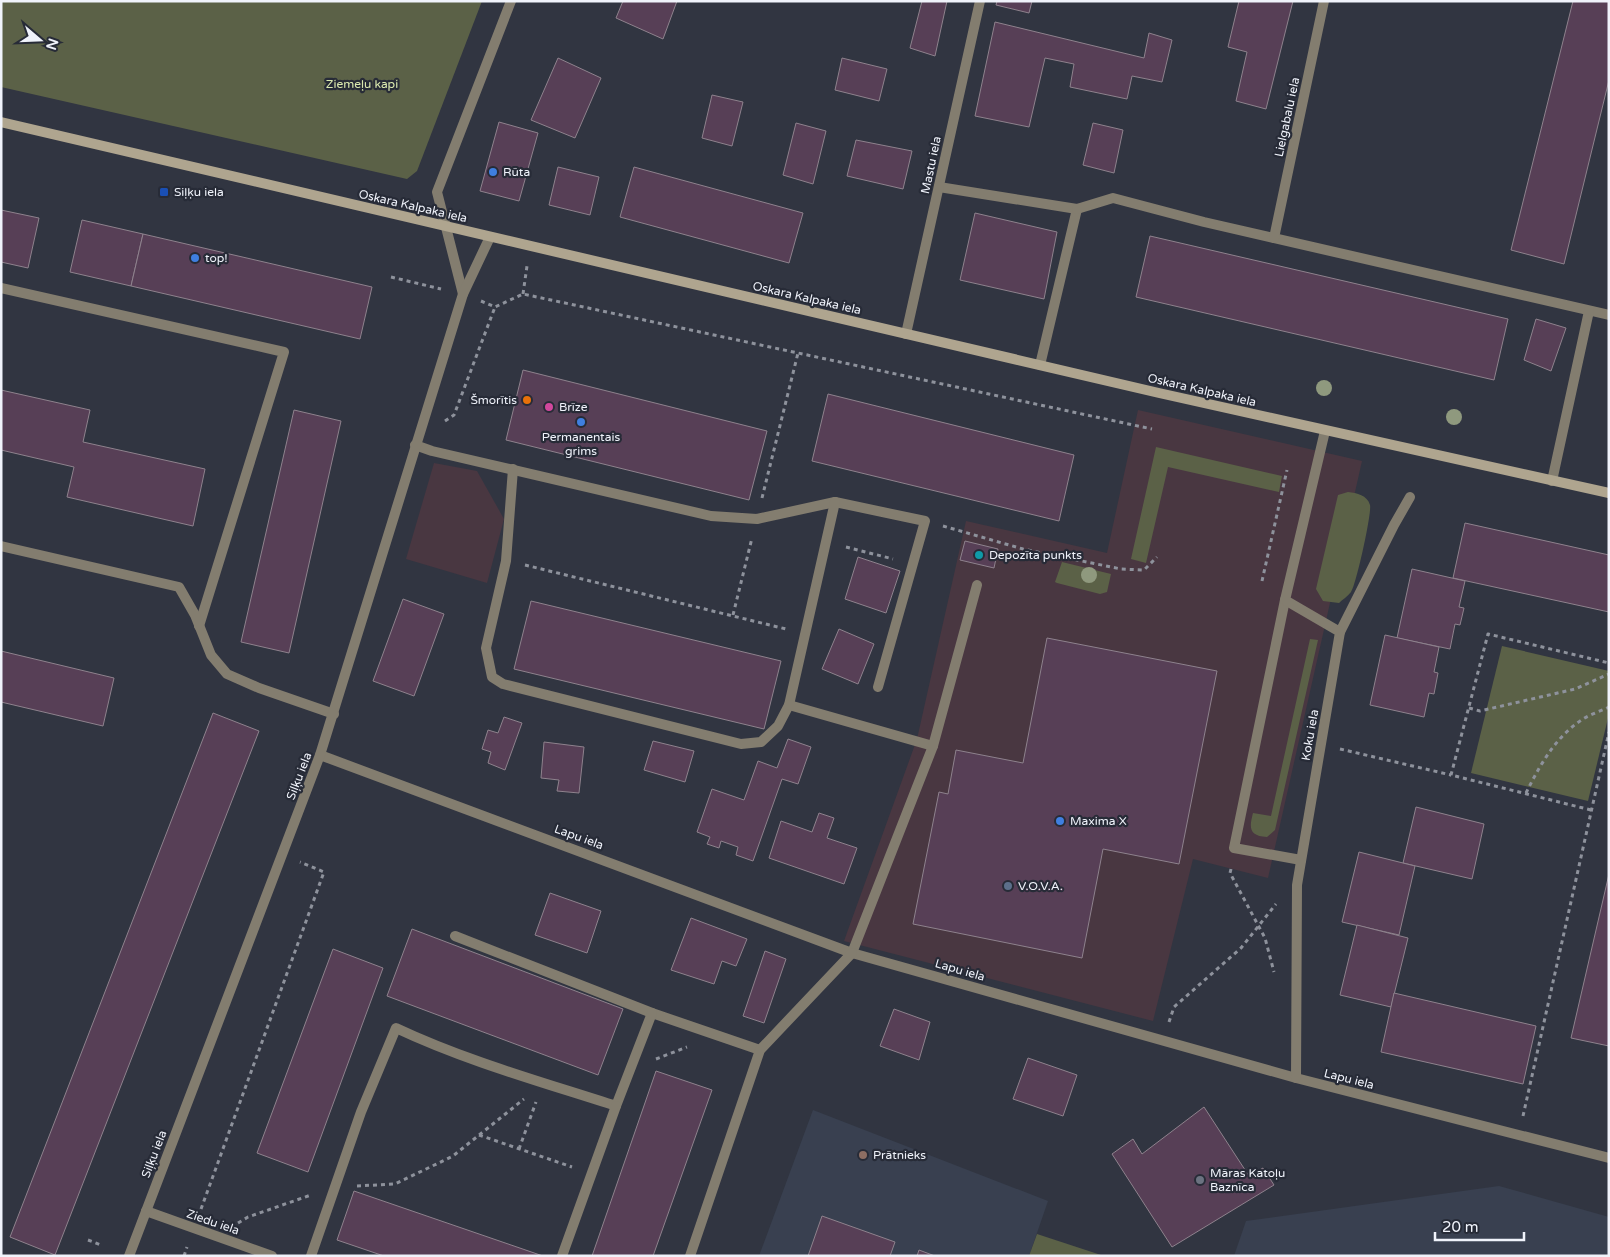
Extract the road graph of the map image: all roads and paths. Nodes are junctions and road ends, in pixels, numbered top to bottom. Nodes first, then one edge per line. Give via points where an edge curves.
1 (511, 1) edge
2 (980, 1) edge
3 (1324, 1) edge
4 (1, 122) edge
5 (939, 187) junction
6 (1077, 209) junction
7 (446, 226) junction
8 (490, 237) junction
9 (1274, 238) junction
10 (391, 278) dead end
11 (1, 288) edge
12 (462, 294) junction
13 (1590, 311) junction
14 (1609, 315) edge
15 (906, 334) junction
16 (798, 353) junction
17 (1040, 365) junction
18 (1152, 429) dead end
19 (1325, 431) junction
20 (415, 445) junction
21 (513, 469) junction
22 (1287, 470) dead end
23 (1552, 480) junction
24 (1609, 493) edge
25 (1410, 497) dead end
26 (835, 502) junction
27 (757, 519) junction
28 (925, 521) junction
29 (826, 542) junction
30 (1, 546) edge
31 (1157, 557) dead end
32 (506, 561) junction
33 (913, 565) junction
34 (1262, 582) dead end
35 (977, 585) dead end
36 (1286, 600) junction
37 (733, 615) junction
38 (199, 626) junction
39 (1340, 632) junction
40 (806, 634) junction
41 (1609, 663) edge
42 (1609, 674) edge
43 (878, 687) dead end
44 (789, 706) junction
45 (1609, 707) edge
46 (1469, 708) junction
47 (334, 714) junction
48 (1609, 732) edge
49 (1321, 745) junction
50 (933, 746) junction
51 (320, 755) junction
52 (1451, 775) junction
53 (1526, 793) junction
54 (1591, 810) junction
55 (1234, 848) junction
56 (1301, 860) junction
57 (1297, 885) junction
58 (1259, 927) junction
59 (455, 936) dead end
60 (852, 953) junction
61 (1296, 994) junction
62 (652, 1012) junction
63 (721, 1036) junction
64 (1164, 1041) junction
65 (760, 1050) junction
66 (630, 1071) junction
67 (1296, 1078) junction
68 (544, 1082) junction
69 (616, 1106) junction
70 (479, 1135) junction
71 (1518, 1136) junction
72 (519, 1148) junction
73 (1609, 1158) edge
74 (591, 1174) junction
75 (335, 1188) junction
76 (146, 1211) junction
77 (88, 1240) dead end
78 (228, 1240) junction
79 (101, 1245) dead end
80 (130, 1256) edge
81 (272, 1256) edge
82 (311, 1256) edge
83 (562, 1256) edge
84 (690, 1256) edge

1 - 7 street via 437,192
2 - 5 street, Mastu iela
3 - 9 street, Lielgabalu iela
4 - 7 main road, Oskara Kalpaka iela
5 - 6 street
5 - 15 street, Mastu iela
6 - 9 street via 1114,198
6 - 17 street
7 - 8 main road, Oskara Kalpaka iela
7 - 12 street
8 - 12 street, Siļķu iela
8 - 15 main road, Oskara Kalpaka iela
9 - 13 street
10 - 12 path
11 - 38 street via 284,352
12 - 16 path via 495,306 522,294
12 - 20 street, Siļķu iela
13 - 14 street
13 - 23 street
15 - 17 main road, Oskara Kalpaka iela
16 - 18 path
16 - 27 path
17 - 19 main road, Oskara Kalpaka iela
19 - 23 main road, Oskara Kalpaka iela
19 - 36 street
20 - 21 street
20 - 47 street, Siļķu iela
21 - 27 street via 711,516
21 - 32 street
22 - 34 path
23 - 24 main road, Oskara Kalpaka iela
25 - 39 street, Koku iela
26 - 27 street
26 - 28 street
26 - 29 street
27 - 37 path
28 - 31 path via 1023,549 1121,569 1144,570
28 - 33 street
29 - 33 path
29 - 40 street
30 - 38 street via 179,587
32 - 37 path
32 - 44 street via 486,648 492,677 503,684 740,744 761,742 778,726
33 - 43 street
35 - 50 street
36 - 39 street
36 - 55 street
37 - 40 path
38 - 47 street via 211,655 227,674
39 - 49 street, Koku iela
40 - 44 street
41 - 46 path via 1488,634
42 - 46 path via 1575,689 1480,711
44 - 50 street
45 - 53 path via 1584,718 1556,743
46 - 52 path
47 - 51 street, Siļķu iela
48 - 54 path
49 - 52 path
49 - 56 street, Koku iela
50 - 60 street
51 - 60 street, Lapu iela
51 - 76 street, Siļķu iela
52 - 53 path
53 - 54 path
54 - 71 path
55 - 56 street
55 - 58 path via 1230,873
56 - 57 street, Koku iela
57 - 58 path via 1278,902
57 - 61 street, Koku iela
58 - 61 path via 1277,981
58 - 64 path via 1241,948 1174,1007
59 - 62 street
60 - 64 street, Lapu iela
60 - 65 street
61 - 67 street, Koku iela
62 - 63 street
62 - 66 street
63 - 65 street
63 - 66 path via 675,1051
64 - 67 street, Lapu iela
65 - 84 street
66 - 69 street
67 - 71 street, Lapu iela
68 - 69 street
68 - 70 path
68 - 72 path
68 - 75 street via 430,1044 396,1028 361,1112
69 - 74 street
70 - 72 path
70 - 75 path via 453,1156 395,1184
71 - 73 street, Lapu iela
72 - 74 path
74 - 83 street
75 - 78 path via 248,1218 234,1225
75 - 82 street
76 - 78 street, Ziedu iela
76 - 80 street, Siļķu iela
77 - 79 path
78 - 81 street, Ziedu iela

